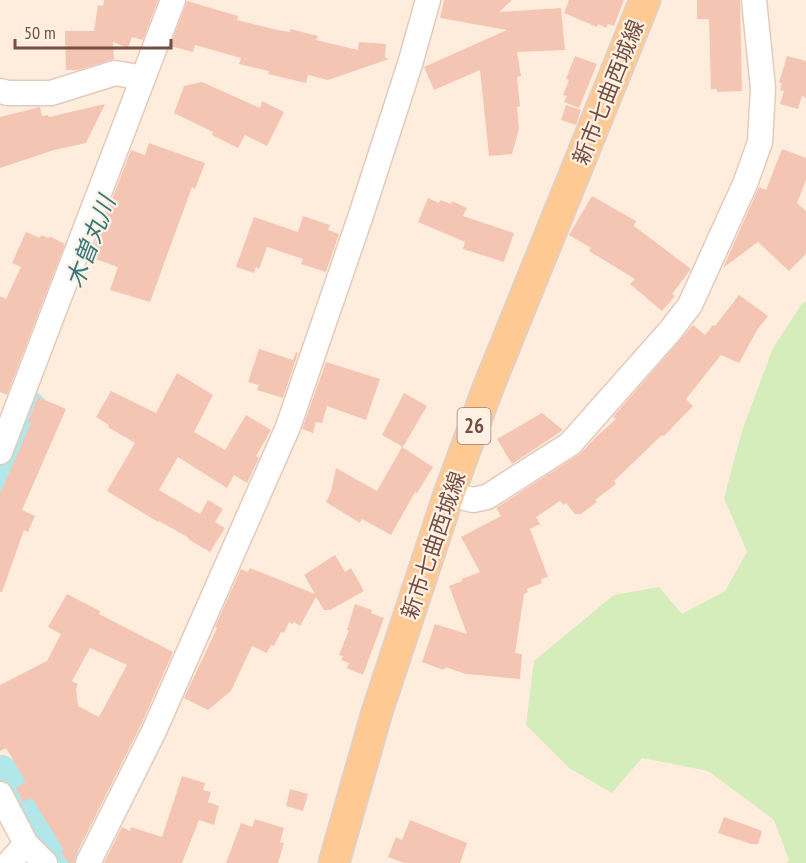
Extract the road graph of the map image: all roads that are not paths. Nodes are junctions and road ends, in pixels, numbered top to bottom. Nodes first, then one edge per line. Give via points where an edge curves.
1 (173, 0) edge
2 (428, 0) edge
3 (645, 0) edge
4 (754, 0) edge
5 (143, 78) junction
6 (0, 91) edge
7 (0, 452) edge
8 (449, 494) junction
9 (0, 794) edge
10 (27, 844) junction
11 (9, 863) edge
12 (45, 863) edge
13 (88, 863) edge
14 (334, 863) edge

1 - 5 street
2 - 13 street via 361,216 288,427 154,731
3 - 8 main road, 新市七曲西城線 / 26
4 - 8 street via 763,88 760,142 690,305 570,444 487,497 473,500
5 - 6 street via 115,73 51,93
5 - 7 street
8 - 14 main road, 新市七曲西城線 / 26 via 377,712
9 - 10 street
10 - 11 street
10 - 12 street

